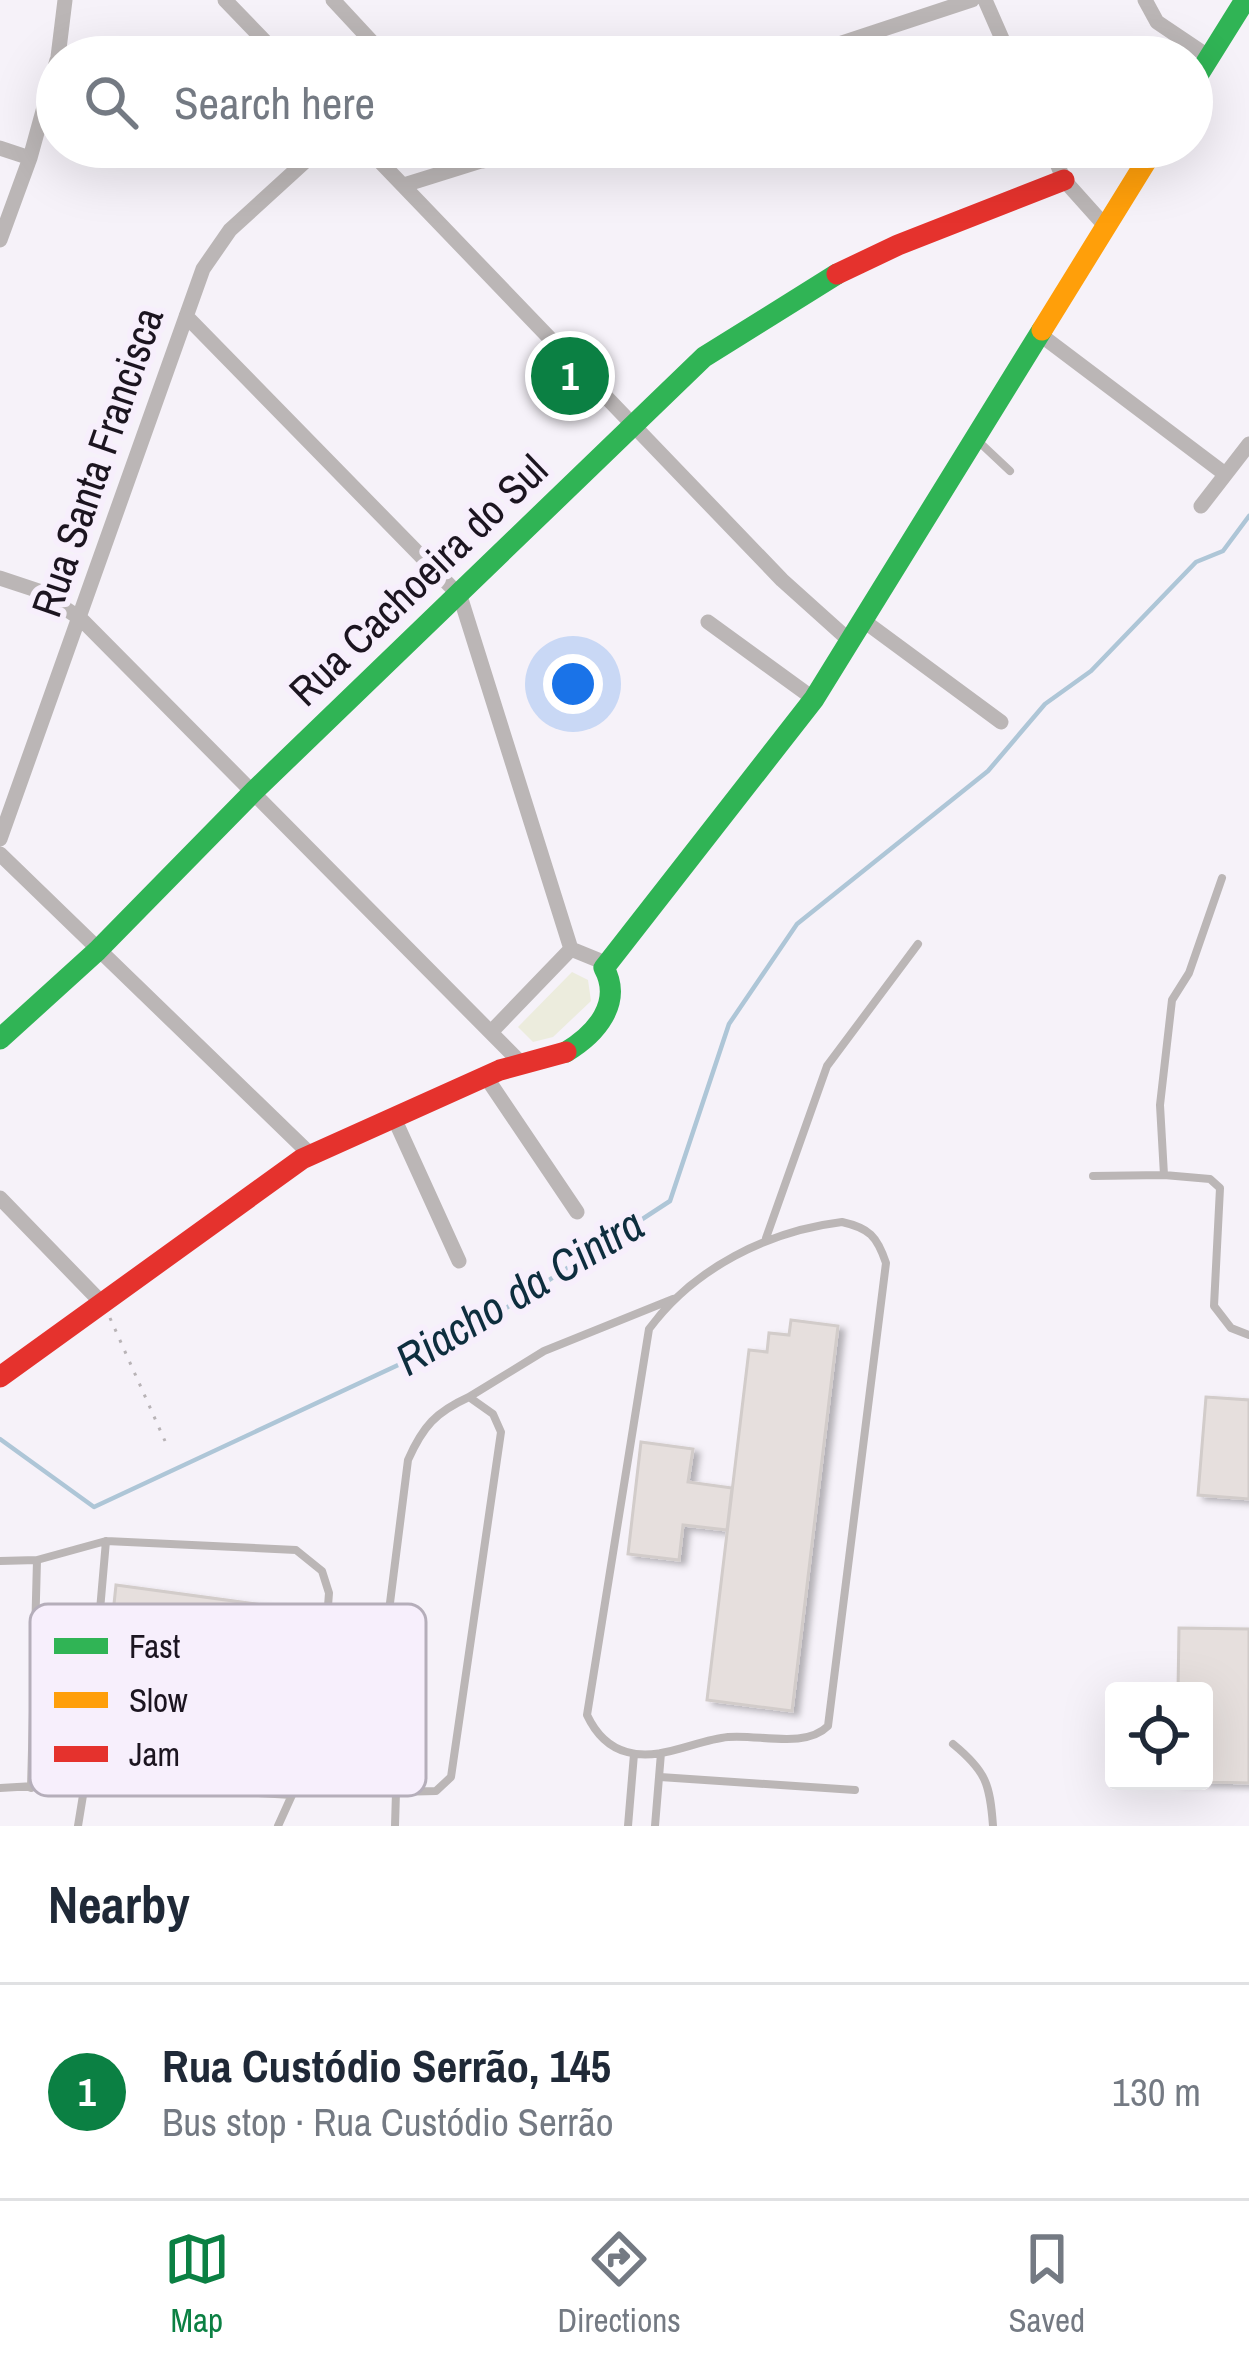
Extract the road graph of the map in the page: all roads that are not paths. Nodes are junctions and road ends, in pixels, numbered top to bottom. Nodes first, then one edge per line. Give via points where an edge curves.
1 (65, 0) edge
2 (226, 0) edge
3 (333, 0) edge
4 (972, 0) edge
5 (985, 0) edge
6 (1145, 0) edge
7 (1246, 3) edge
8 (60, 36) edge
9 (260, 36) edge
10 (366, 36) edge
11 (863, 36) edge
12 (1001, 36) edge
13 (1178, 36) edge
14 (1213, 51) edge
15 (36, 136) edge
16 (0, 148) edge
17 (30, 158) junction
18 (296, 168) edge
19 (387, 168) edge
20 (460, 168) edge
21 (1059, 168) edge
22 (1143, 168) edge
23 (1064, 180) junction
24 (404, 185) junction
25 (1107, 228) junction
26 (0, 240) edge
27 (186, 316) junction
28 (1042, 336) junction
29 (634, 426) junction
30 (977, 440) junction
31 (1249, 444) edge
32 (1010, 471) dead end
33 (1225, 474) junction
34 (1201, 506) dead end
35 (0, 578) edge
36 (460, 596) junction
37 (82, 619) junction
38 (864, 621) junction
39 (708, 622) dead end
40 (851, 642) junction
41 (814, 699) junction
42 (1001, 722) dead end
43 (254, 791) junction
44 (0, 839) edge
45 (0, 854) edge
46 (1222, 878) dead end
47 (918, 944) dead end
48 (571, 949) junction
49 (97, 950) junction
50 (604, 968) junction
51 (492, 1031) junction
52 (0, 1039) edge
53 (522, 1064) junction
54 (486, 1077) junction
55 (394, 1118) junction
56 (310, 1154) junction
57 (1164, 1175) junction
58 (1093, 1176) dead end
59 (0, 1198) edge
60 (577, 1212) dead end
61 (766, 1239) junction
62 (459, 1261) dead end
63 (675, 1298) junction
64 (101, 1300) junction
65 (1249, 1335) edge
66 (0, 1377) edge
67 (469, 1397) junction
68 (106, 1541) junction
69 (37, 1560) junction
70 (0, 1562) edge
71 (36, 1604) edge
72 (101, 1604) edge
73 (327, 1604) edge
74 (390, 1604) edge
75 (953, 1744) dead end
76 (662, 1753) junction
77 (634, 1754) junction
78 (660, 1777) junction
79 (855, 1790) dead end
80 (426, 1791) edge
81 (84, 1796) edge
82 (292, 1796) edge
83 (396, 1796) edge
84 (78, 1826) edge
85 (278, 1826) edge
86 (395, 1826) edge
87 (628, 1826) edge
88 (655, 1826) edge
89 (993, 1826) edge

1 - 8 street
2 - 9 street
3 - 10 street
4 - 11 street
5 - 12 street
6 - 13 street
7 - 14 street
15 - 17 street
16 - 17 street
17 - 26 street
18 - 27 street, Rua Santa Francisca via 215,248
19 - 24 street
20 - 24 street
21 - 23 street
22 - 25 street
23 - 25 street
23 - 29 street, Rua Cachoeira do Sul via 828,278 704,357
24 - 29 street
25 - 28 street
27 - 36 street
27 - 37 street, Rua Santa Francisca
28 - 30 street
28 - 33 street
29 - 36 street, Rua Cachoeira do Sul
29 - 40 street
30 - 32 lane
30 - 38 street
31 - 33 street
33 - 34 street
35 - 37 street
36 - 43 street, Rua Cachoeira do Sul
36 - 48 street
37 - 43 street
37 - 44 street, Rua Santa Francisca
38 - 40 street
38 - 42 street
39 - 41 street
40 - 41 street
41 - 50 street
43 - 49 street, Rua Cachoeira do Sul
43 - 51 street
45 - 49 street
46 - 57 lane via 1172,1000 1160,1105
47 - 61 lane via 826,1066
48 - 50 street
48 - 51 street
49 - 52 street, Rua Cachoeira do Sul
49 - 56 street
50 - 53 street via 613,988 596,1026 555,1058
51 - 53 street
53 - 54 street
54 - 55 street
54 - 60 street
55 - 56 street
55 - 62 street
56 - 64 street
57 - 58 lane
57 - 65 lane via 1210,1179 1220,1189 1214,1306
59 - 64 street
61 - 63 lane
61 - 76 lane via 810,1226 864,1226 886,1263 828,1726 813,1738 735,1736
63 - 67 lane via 544,1351
63 - 77 lane via 650,1330 641,1366 587,1715 606,1742
64 - 66 street
67 - 74 lane via 442,1410 408,1460
67 - 80 lane via 493,1414 501,1432 451,1777
68 - 69 lane
68 - 72 lane
68 - 73 lane via 296,1550 322,1571
69 - 70 lane
69 - 71 lane
75 - 89 lane via 978,1764 991,1790
76 - 77 lane
76 - 78 lane
77 - 87 lane
78 - 79 lane
78 - 88 lane
81 - 84 lane
82 - 85 lane
83 - 86 lane

